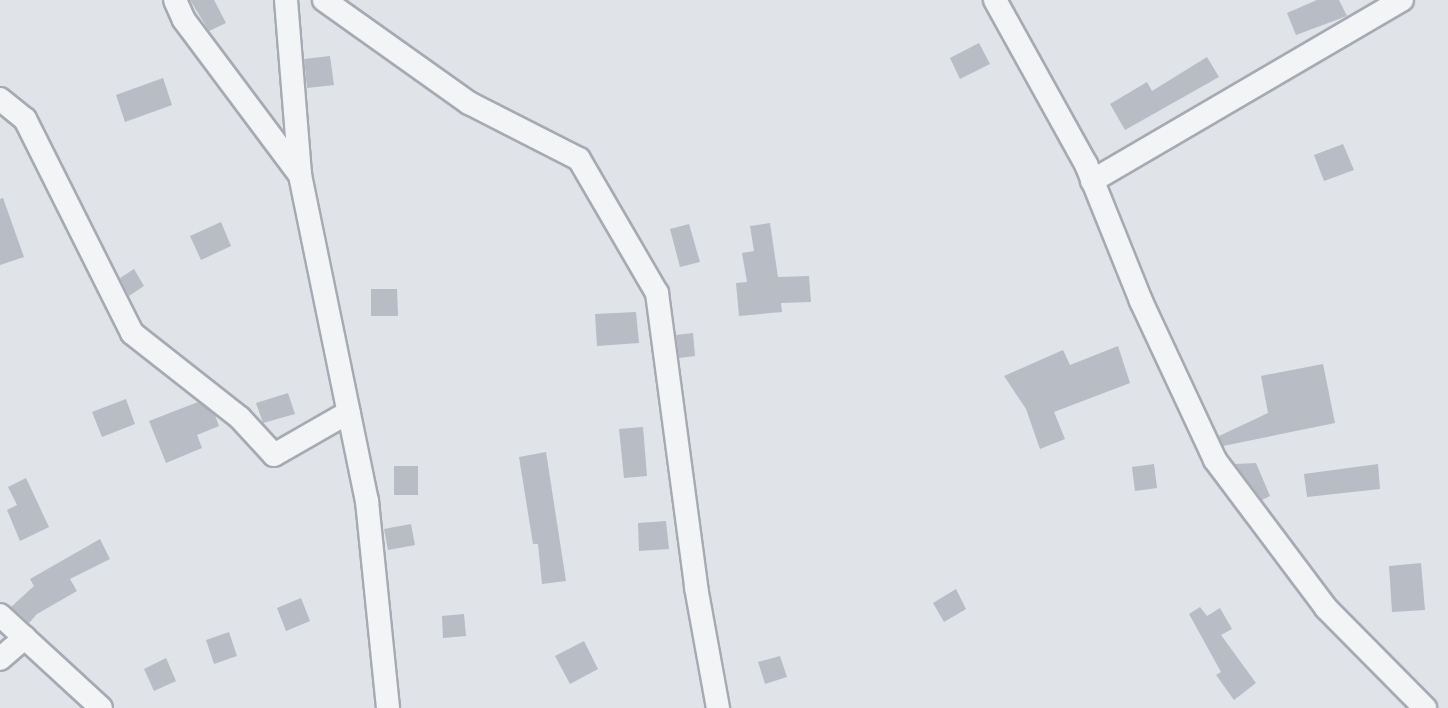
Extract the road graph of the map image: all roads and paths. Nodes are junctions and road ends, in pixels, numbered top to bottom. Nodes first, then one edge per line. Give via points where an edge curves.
1 (175, 0) edge
2 (286, 0) edge
3 (324, 0) edge
4 (995, 0) edge
5 (1402, 0) edge
6 (0, 99) edge
7 (300, 175) junction
8 (1092, 181) junction
9 (349, 412) junction
10 (0, 615) edge
11 (25, 637) junction
12 (0, 659) edge
13 (101, 708) edge
14 (388, 708) edge
15 (718, 708) edge
16 (1425, 708) edge

1 - 7 street via 184,20
2 - 7 street
3 - 15 street via 469,103 579,159 657,293 696,587
4 - 8 street
5 - 8 street
6 - 9 street via 25,119 132,333 240,417 274,455
7 - 9 street
8 - 16 street via 1141,301 1215,460 1326,608
9 - 14 street via 368,501
10 - 11 street
11 - 12 street
11 - 13 street

